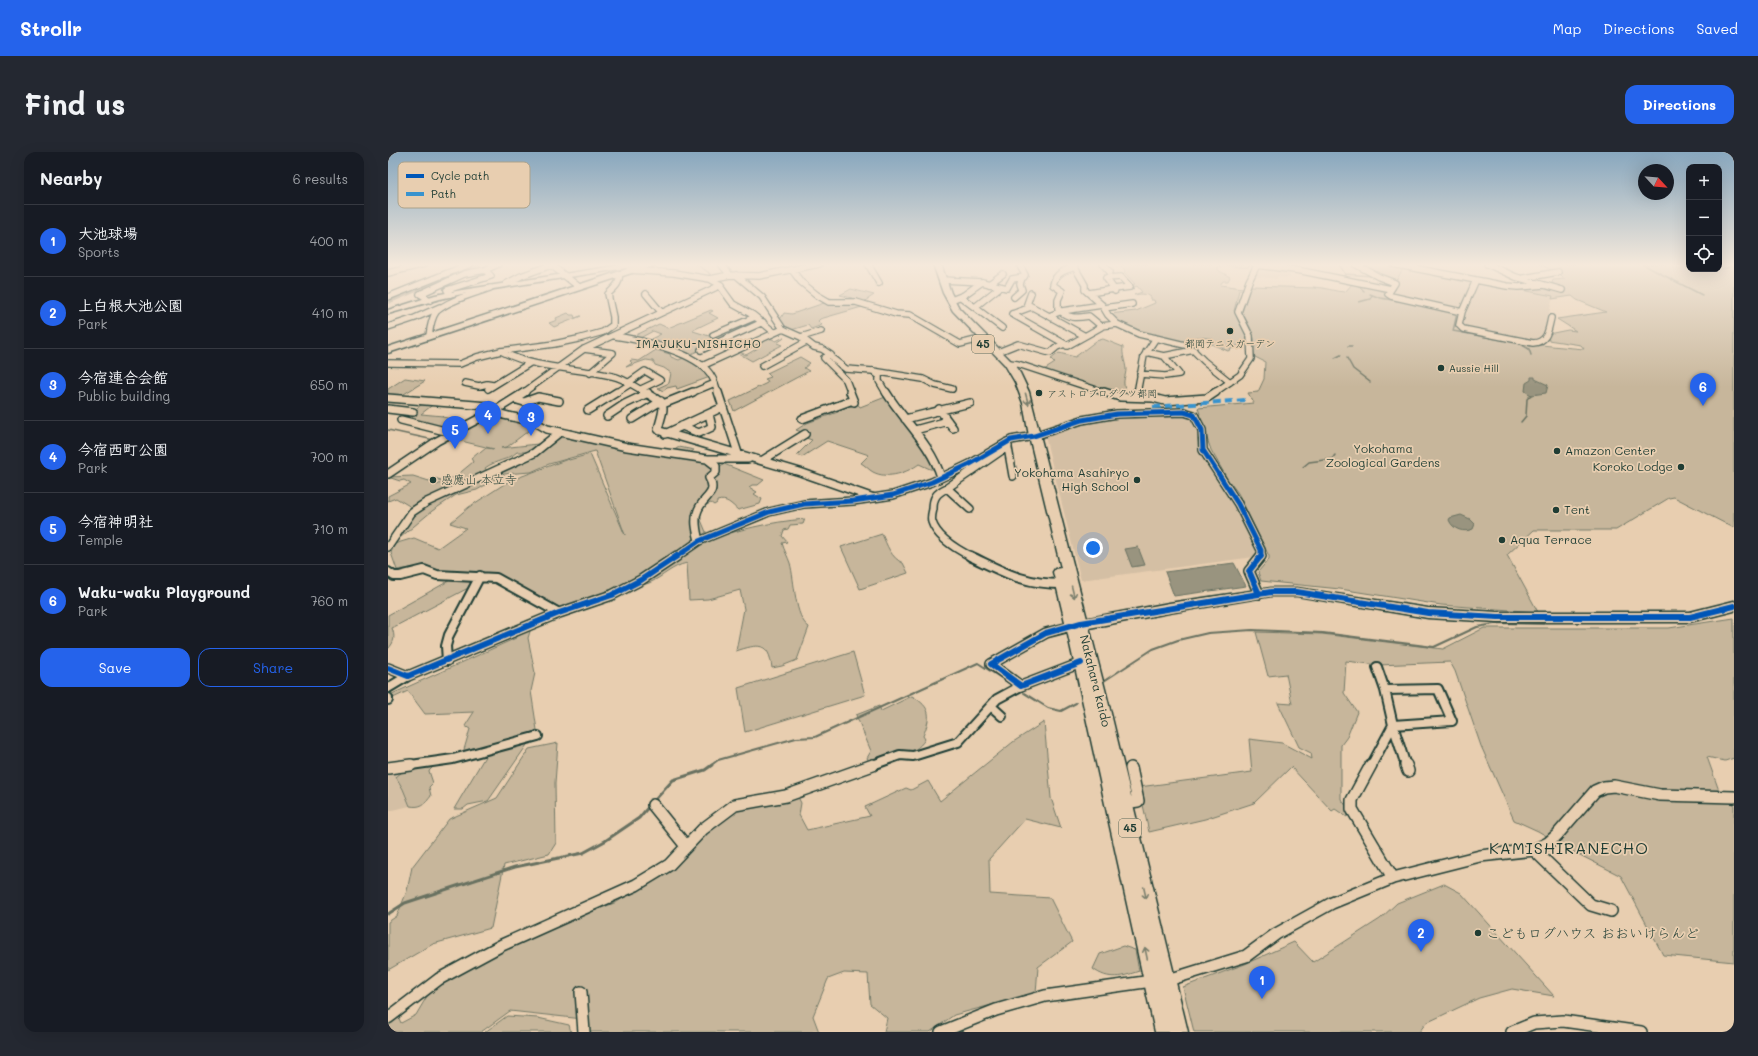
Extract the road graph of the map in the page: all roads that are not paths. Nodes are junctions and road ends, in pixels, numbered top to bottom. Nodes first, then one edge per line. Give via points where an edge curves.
1 (412, 305) edge
2 (443, 305) edge
3 (524, 305) edge
4 (609, 305) edge
5 (655, 305) edge
6 (677, 305) edge
7 (735, 305) edge
8 (767, 305) edge
9 (866, 305) edge
10 (948, 305) edge
11 (955, 305) edge
12 (972, 305) edge
13 (977, 305) edge
14 (1058, 305) edge
15 (1117, 305) edge
16 (1240, 305) edge
17 (1431, 305) edge
18 (1465, 305) edge
19 (1031, 306) joint
20 (1103, 306) junction
21 (975, 307) junction
22 (1062, 311) junction
23 (388, 312) edge
24 (661, 312) junction
25 (1462, 312) junction
26 (433, 313) junction
27 (755, 316) junction
28 (1049, 316) junction
29 (1551, 318) dead end
30 (763, 322) junction
31 (1117, 324) junction
32 (388, 327) edge
33 (1101, 327) junction
34 (1002, 328) dead end
35 (783, 329) junction
36 (821, 331) dead end
37 (603, 332) junction
38 (774, 332) junction
39 (713, 335) dead end
40 (430, 336) junction
41 (612, 336) junction
42 (1085, 336) junction
43 (800, 337) junction
44 (1156, 338) junction
45 (981, 339) junction
46 (806, 342) junction
47 (1065, 344) junction
48 (390, 347) edge
49 (584, 349) junction
50 (701, 350) dead end
51 (1194, 350) junction
52 (501, 351) junction
53 (998, 352) junction
54 (1146, 352) junction
55 (831, 355) junction
56 (1164, 356) junction
57 (388, 363) edge
58 (530, 363) junction
59 (1009, 363) junction
60 (702, 366) junction
61 (762, 366) dead end
62 (558, 368) junction
63 (874, 371) junction
64 (590, 373) junction
65 (1140, 374) junction
66 (1230, 382) junction
67 (465, 383) dead end
68 (629, 383) junction
69 (716, 383) junction
70 (951, 387) dead end
71 (641, 389) junction
72 (648, 393) junction
73 (1136, 397) junction
74 (388, 398) edge
75 (514, 399) junction
76 (425, 401) junction
77 (559, 401) dead end
78 (662, 403) junction
79 (970, 403) dead end
80 (723, 407) junction
81 (495, 410) junction
82 (588, 410) dead end
83 (939, 410) junction
84 (390, 411) edge
85 (709, 414) junction
86 (607, 416) dead end
87 (408, 417) junction
88 (632, 419) dead end
89 (802, 419) dead end
90 (905, 419) junction
91 (948, 421) junction
92 (682, 426) junction
93 (953, 428) dead end
94 (915, 430) junction
95 (560, 432) junction
96 (1030, 432) junction
97 (452, 433) junction
98 (666, 434) junction
99 (805, 434) dead end
100 (1008, 444) junction
101 (738, 453) junction
102 (755, 458) junction
103 (707, 459) junction
104 (763, 460) junction
105 (388, 474) edge
106 (1013, 476) dead end
107 (941, 478) junction
108 (947, 488) junction
109 (875, 498) junction
110 (970, 509) dead end
111 (699, 542) junction
112 (389, 544) edge
113 (388, 572) edge
114 (480, 576) junction
115 (1062, 584) junction
116 (1259, 594) junction
117 (1734, 606) edge
118 (559, 612) junction
119 (1077, 624) junction
120 (447, 661) junction
121 (1081, 664) junction
122 (1377, 667) dead end
123 (388, 668) edge
124 (408, 676) junction
125 (1021, 686) junction
126 (388, 688) edge
127 (1385, 690) junction
128 (991, 706) junction
129 (1002, 716) dead end
130 (1393, 725) junction
131 (538, 736) dead end
132 (388, 768) edge
133 (1131, 768) dead end
134 (1408, 771) dead end
135 (1734, 797) edge
136 (1124, 803) junction
137 (654, 805) dead end
138 (686, 846) junction
139 (1534, 850) junction
140 (1393, 878) junction
141 (1611, 910) dead end
142 (1158, 981) junction
143 (581, 992) dead end
144 (388, 1018) edge
145 (584, 1032) edge
146 (941, 1032) edge
147 (1164, 1032) edge
148 (1178, 1032) edge
149 (1512, 1032) edge
150 (1641, 1032) edge

1 - 23 street
2 - 26 street
3 - 40 highway
4 - 37 street via 614,316 613,324
5 - 24 street
6 - 24 street
7 - 27 street
8 - 35 street
9 - 45 street via 896,314 910,315 960,344
10 - 45 main road, Nakahara kaido / 45 via 967,330
11 - 45 main road, Nakahara kaido / 45
12 - 21 street
13 - 21 street
14 - 22 street via 1058,309
15 - 20 street
16 - 66 street via 1238,312 1250,334 1251,358 1240,376
17 - 25 street
18 - 25 street
19 - 28 street
19 - 47 street via 1012,314
20 - 22 street
20 - 31 street
21 - 34 street
22 - 28 street
22 - 33 street via 1064,315 1075,318 1089,316
24 - 41 street
25 - 29 street via 1459,325 1463,329 1532,343 1541,343 1545,340
26 - 32 street
26 - 40 street
27 - 30 street
27 - 39 street
28 - 42 street
30 - 38 street
30 - 50 street
31 - 33 street
31 - 44 street
33 - 42 street
35 - 38 street
35 - 43 street
36 - 43 street
37 - 41 street
37 - 52 street via 554,344
38 - 60 street
40 - 48 highway
41 - 49 street
41 - 60 street via 649,342 693,359
42 - 47 street via 1067,346
43 - 46 street
44 - 51 street via 1186,344
44 - 54 street
45 - 53 main road, Nakahara kaido / 45
45 - 96 main road, Nakahara kaido / 45 via 1013,380
46 - 55 street
46 - 61 street
47 - 53 street via 1050,353 1018,344
49 - 62 street
49 - 64 street via 613,353
51 - 56 street
51 - 66 street
52 - 57 street via 460,364
52 - 58 street
53 - 59 main road, Nakahara kaido / 45
54 - 56 street
54 - 65 street
55 - 63 street via 846,369
55 - 89 street via 824,358 846,380 854,401
56 - 65 street via 1179,374
58 - 62 street
58 - 67 street via 491,387 487,384 479,386
59 - 73 street via 1098,389 1110,395
59 -> 96 main road, Nakahara kaido / 45 via 1025,393
60 - 69 street
62 - 64 street
62 - 75 street
63 - 70 street via 923,379 942,387
63 - 90 street
64 - 68 street via 614,376
65 - 73 street
66 - 73 street via 1207,398 1165,401
68 - 71 street
68 - 71 street via 645,371 660,380
68 - 82 street
69 - 78 street
69 - 80 street
71 - 72 street
72 - 78 street
72 - 86 street
74 - 76 street
75 - 77 street via 524,402 538,397
75 - 81 street
76 - 81 street via 488,406
76 - 87 street
78 - 88 street
78 - 98 street via 664,408 658,429
79 - 83 street
80 - 85 street
80 - 101 street
81 - 95 street via 504,416 535,422 544,428
81 - 97 street
83 - 90 street
83 - 91 street
84 - 87 street
85 - 92 street
85 - 92 street via 712,427 699,433
87 - 97 street
90 - 94 street
91 - 93 street
91 - 94 street
92 - 98 street
94 - 107 street via 938,467
95 - 103 street
95 - 112 street via 534,453 427,502 412,512
96 - 100 street
96 - 115 main road, Nakahara kaido / 45
96 - 116 street via 1117,414 1184,412 1194,415 1202,430 1203,450 1238,504 1261,550 1261,557 1249,571
96 -> 119 main road, Nakahara kaido / 45
97 - 105 street
98 - 101 street
99 - 104 street
100 - 106 street
100 - 107 street
100 - 108 street
101 - 102 street
102 - 103 street
102 - 104 street
103 - 111 street via 716,466 716,472 709,478 713,489 697,510
104 - 109 street
107 - 109 street via 893,495
108 - 110 street
108 - 115 street via 933,499 932,522 954,548 1016,578 1044,584
109 - 111 street via 782,508
111 - 118 street via 629,587
113 - 114 street via 394,576 420,570 437,575
114 - 118 street via 496,578
114 - 120 street via 449,635 446,646
115 - 119 main road, Nakahara kaido / 45
116 - 117 street via 1297,592 1428,613 1498,617 1690,617
116 - 119 street
118 - 120 street
119 - 121 main road, Nakahara kaido / 45
119 - 125 street via 1046,633 991,664
119 - 136 main road, Nakahara kaido / 45
120 - 124 street
121 - 125 street
142 -> 121 main road, Nakahara kaido / 45
122 - 127 street
123 - 124 street
124 - 126 street
125 - 128 street
127 - 130 street
127 - 130 street via 1438,689 1452,722
128 - 129 street
128 - 138 street via 958,742 914,756 900,755 819,782 786,796 734,806 703,829
130 - 134 street
130 - 140 street via 1352,800 1352,809
131 - 132 street via 453,759
133 - 136 street via 1138,801
135 - 139 street via 1660,795 1614,786 1604,787 1595,791 1558,835
136 -> 142 main road, Nakahara kaido / 45
137 - 138 street
138 - 144 street via 669,865 636,885 502,945 439,979
139 - 140 street via 1480,856
139 - 141 street via 1591,905
140 - 142 street via 1332,903 1276,934 1246,956
142 - 146 street via 1045,996 996,1010
142 - 147 main road, Nakahara kaido / 45
142 - 148 main road, Nakahara kaido / 45
143 - 145 street via 581,1021
149 - 150 street via 1534,1023 1563,1021

